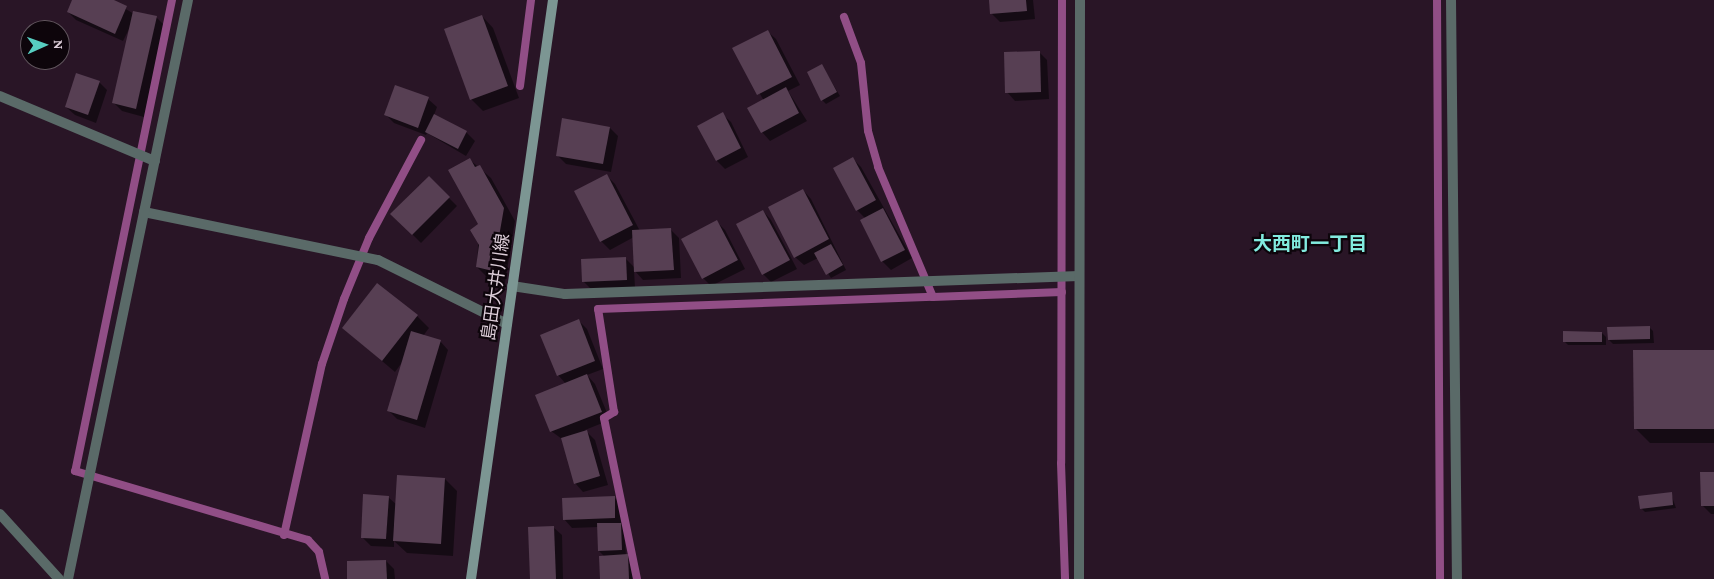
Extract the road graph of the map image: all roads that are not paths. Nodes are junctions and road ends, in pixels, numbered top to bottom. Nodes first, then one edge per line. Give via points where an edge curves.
1 (188, 0) edge
2 (553, 0) edge
3 (1080, 0) edge
4 (1451, 0) edge
5 (0, 96) edge
6 (155, 161) junction
7 (144, 212) junction
8 (1080, 276) junction
9 (512, 286) junction
10 (507, 324) junction
11 (0, 514) edge
12 (59, 579) edge
13 (68, 579) edge
14 (471, 579) edge
15 (1079, 579) edge
16 (1457, 579) edge

1 - 6 street
2 - 9 main road, 島田大井川線
3 - 8 street
4 - 16 street
5 - 6 street
6 - 7 street
7 - 10 street via 378,260
7 - 13 street
8 - 9 street via 565,294
8 - 15 street
9 - 10 main road, 島田大井川線
10 - 14 main road, 島田大井川線
11 - 12 street

